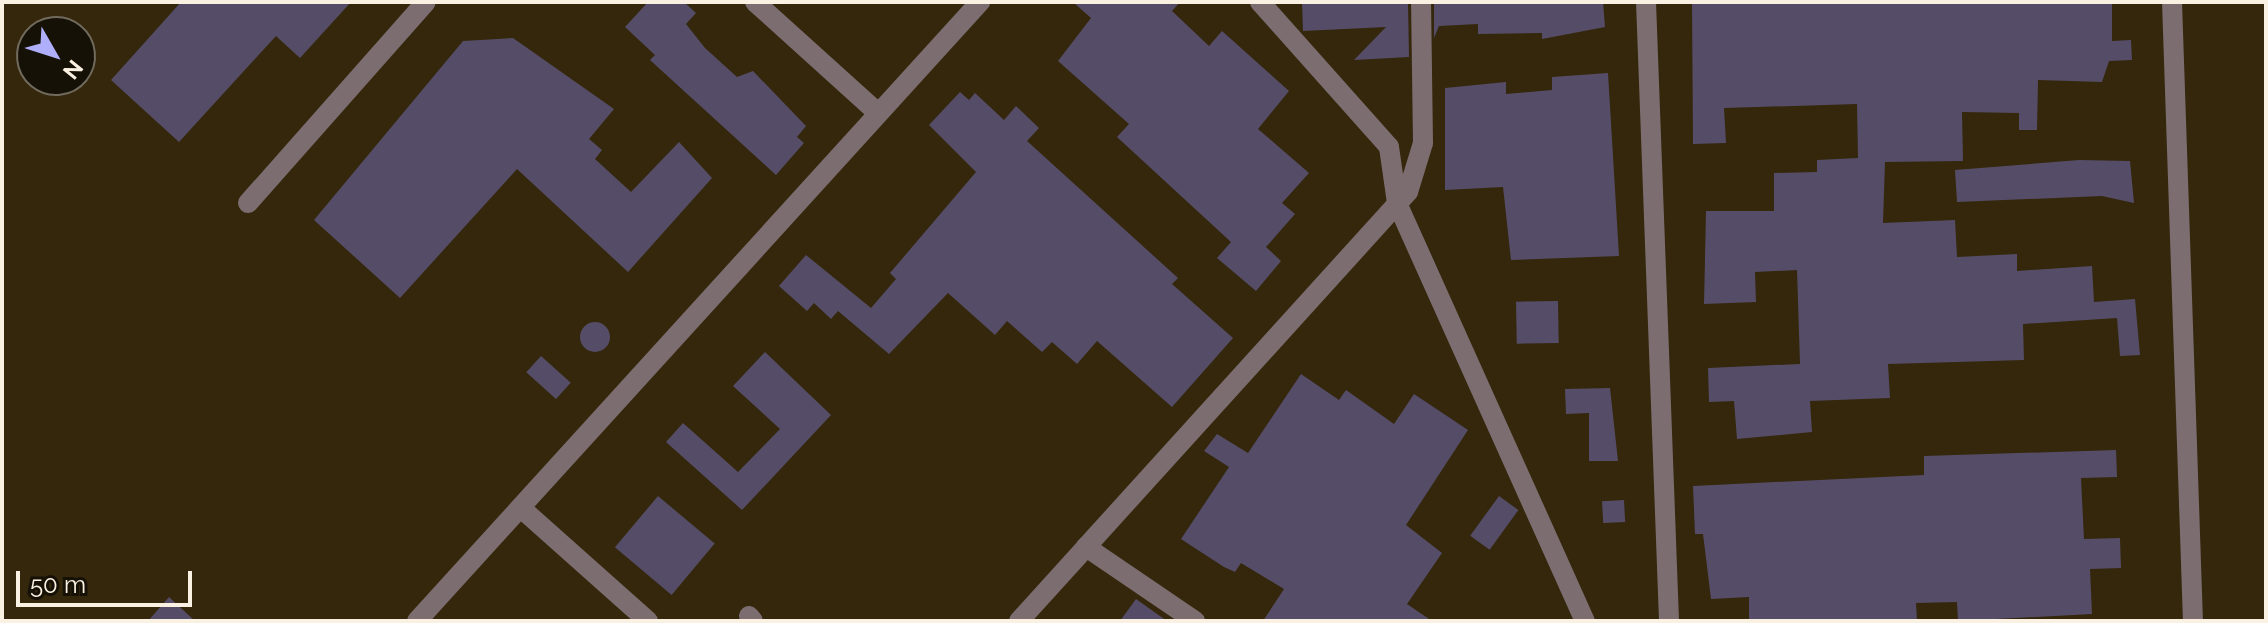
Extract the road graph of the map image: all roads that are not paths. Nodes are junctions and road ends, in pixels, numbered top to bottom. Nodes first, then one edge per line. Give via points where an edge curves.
1 (426, 2) edge
2 (755, 2) edge
3 (980, 2) edge
4 (1260, 2) edge
5 (1421, 2) edge
6 (1646, 2) edge
7 (2172, 2) edge
8 (878, 113) junction
9 (248, 203) dead end
10 (1397, 203) junction
11 (521, 508) junction
12 (1086, 547) junction
13 (417, 621) edge
14 (648, 621) edge
15 (1019, 621) edge
16 (1195, 621) edge
17 (1585, 621) edge
18 (1669, 621) edge
19 (2193, 621) edge

1 - 9 street
2 - 8 street
3 - 8 street
4 - 10 street via 1389,147
5 - 10 street via 1421,170
6 - 18 street
7 - 19 street
8 - 11 street
10 - 12 street
10 - 17 street
11 - 13 street
11 - 14 street
12 - 15 street
12 - 16 street

